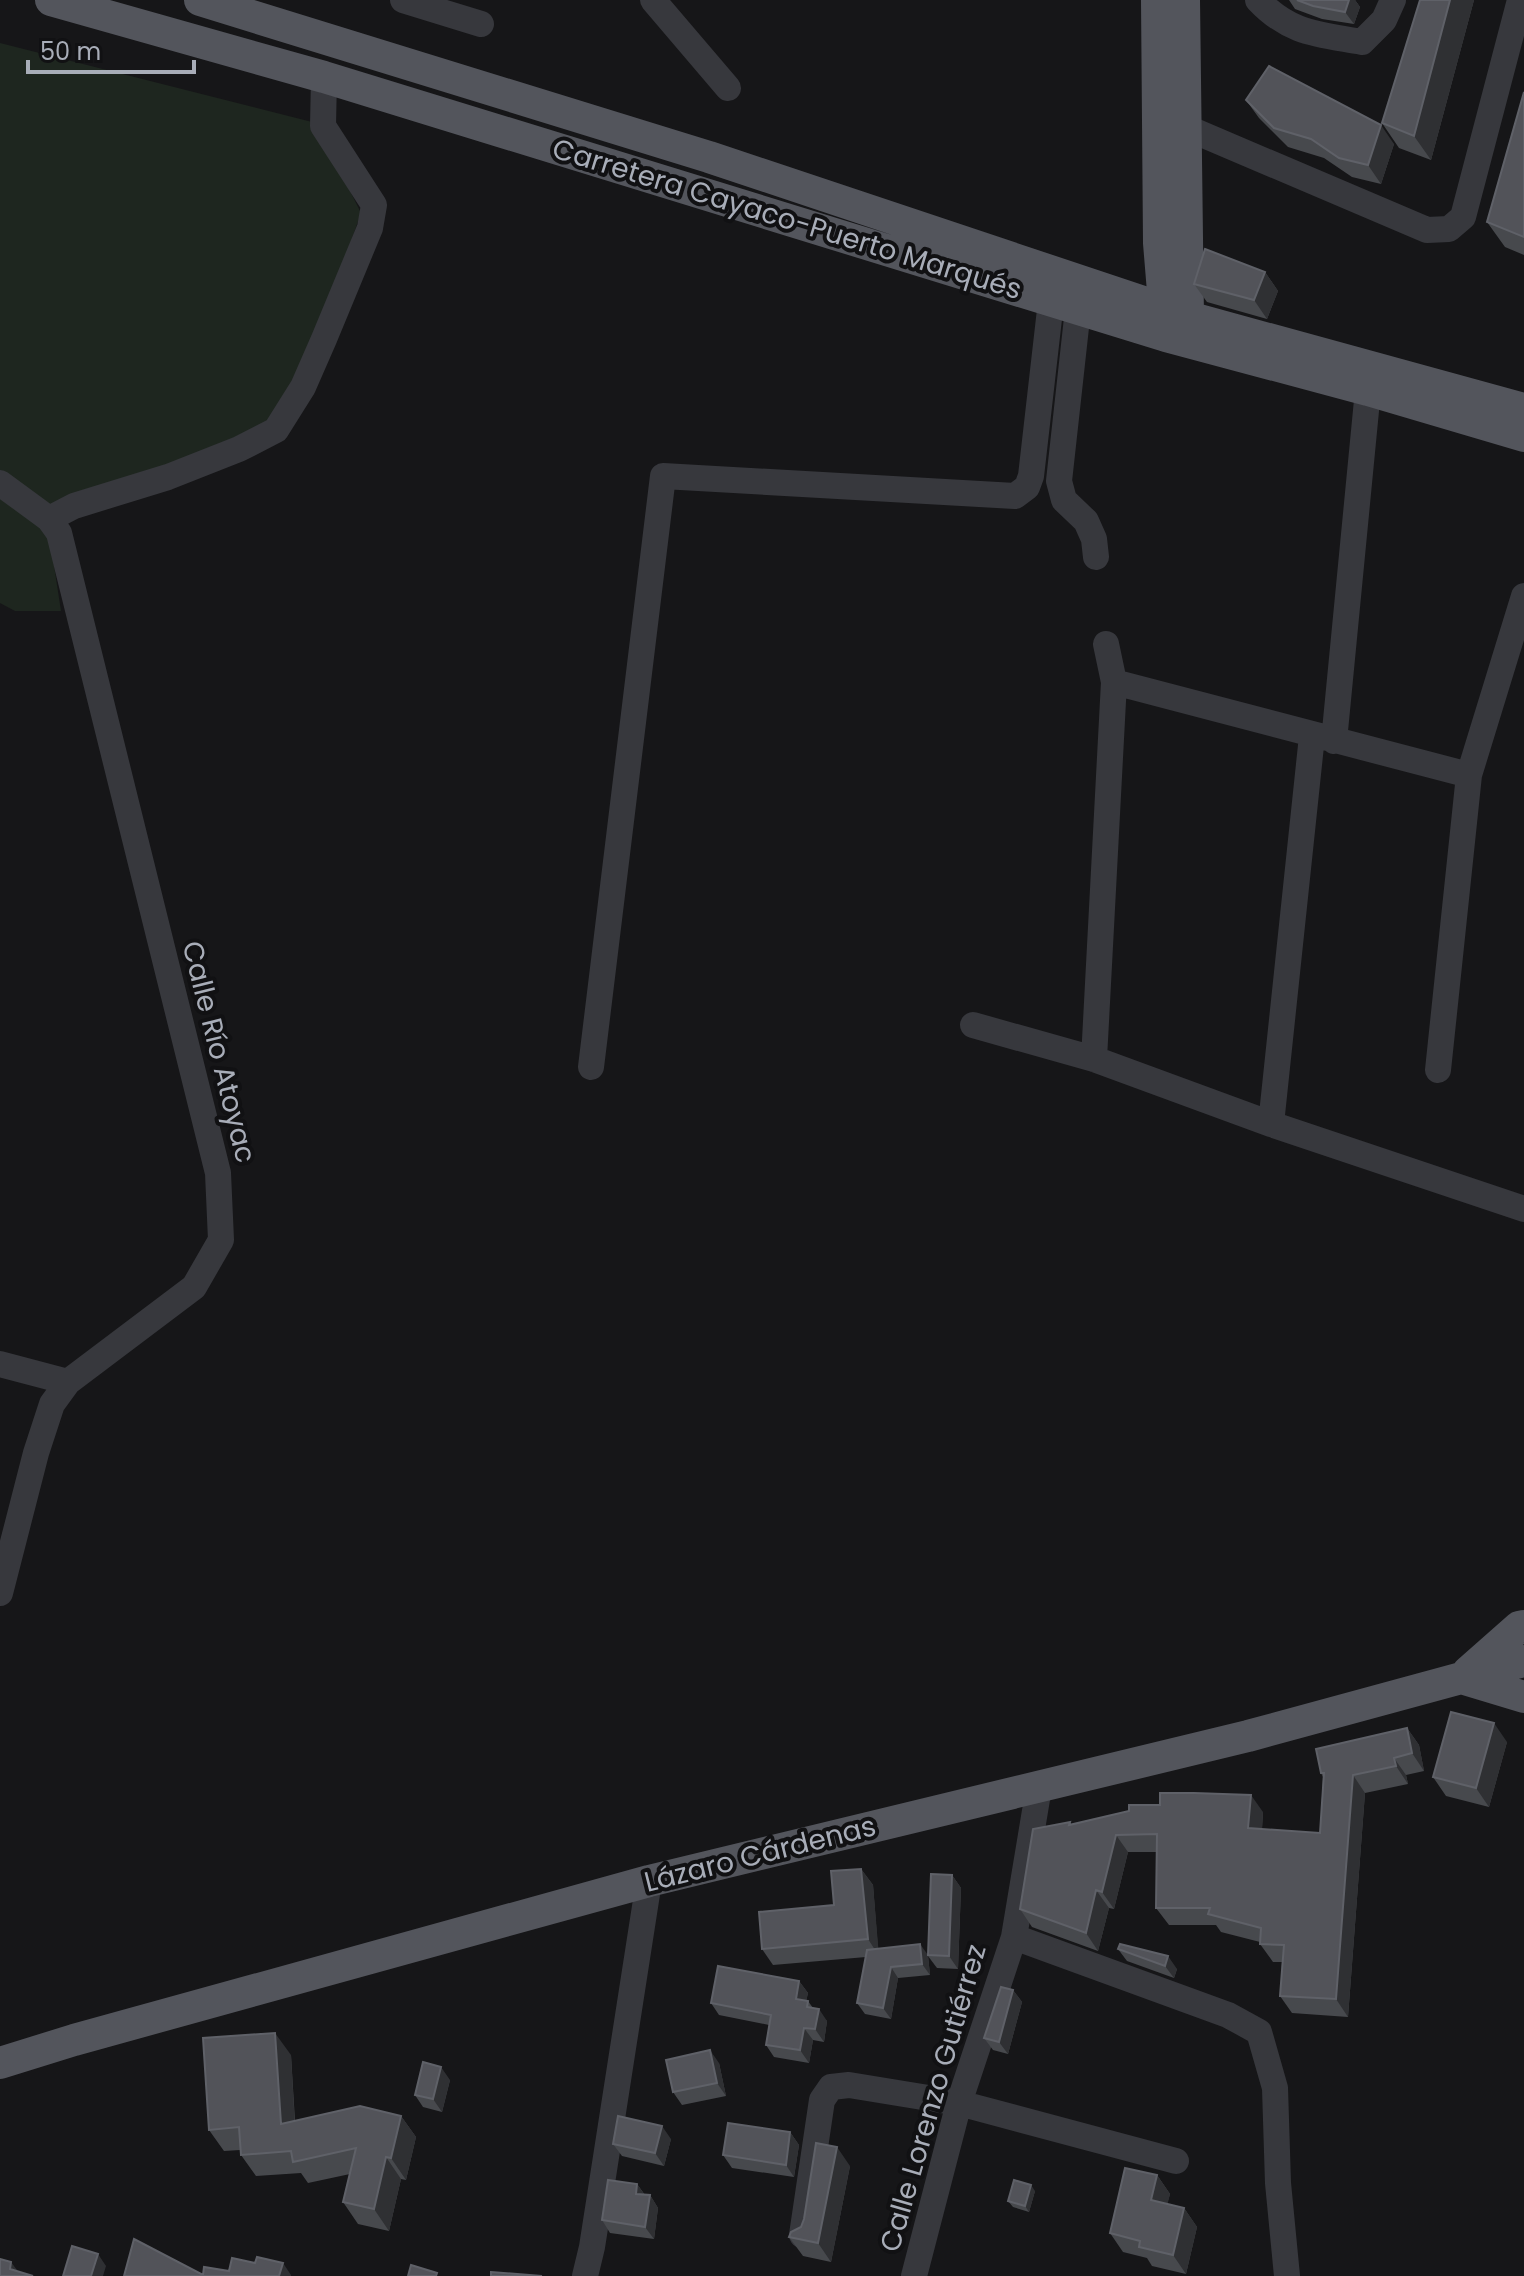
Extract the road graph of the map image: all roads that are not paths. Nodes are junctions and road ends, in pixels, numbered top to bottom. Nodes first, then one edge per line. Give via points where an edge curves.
1 (51, 0) edge
2 (200, 0) edge
3 (403, 0) edge
4 (653, 0) edge
5 (1157, 0) edge
6 (1184, 0) edge
7 (1258, 0) edge
8 (1393, 0) edge
9 (1520, 0) edge
10 (481, 24) dead end
11 (324, 77) junction
12 (728, 88) dead end
13 (1185, 127) junction
14 (1065, 305) junction
15 (1176, 325) junction
16 (1368, 390) junction
17 (1524, 409) edge
18 (1524, 436) edge
19 (0, 483) edge
20 (49, 519) junction
21 (1096, 557) dead end
22 (1524, 596) edge
23 (1106, 644) dead end
24 (1114, 682) junction
25 (1323, 738) junction
26 (1469, 775) junction
27 (973, 1025) dead end
28 (1094, 1059) junction
29 (591, 1067) dead end
30 (1438, 1070) dead end
31 (1271, 1124) junction
32 (1524, 1209) edge
33 (0, 1364) edge
34 (68, 1382) junction
35 (0, 1593) edge
36 (1524, 1626) edge
37 (1524, 1661) edge
38 (1461, 1678) junction
39 (1524, 1697) edge
40 (1039, 1787) junction
41 (649, 1881) junction
42 (1014, 1937) junction
43 (0, 2063) edge
44 (959, 2103) junction
45 (1176, 2161) dead end
46 (802, 2235) edge
47 (585, 2276) edge
48 (914, 2276) edge
49 (1287, 2276) edge

1 - 11 main road, Carretera Cayaco-Puerto Marqués
2 - 15 main road, Carretera Cayaco-Puerto Marqués via 709,157
3 - 10 street
4 - 12 street
5 - 15 main road via 1159,243
6 - 13 main road
7 - 8 street via 1275,18 1307,32 1362,42 1384,20
9 - 13 street via 1463,217 1449,229 1427,230
11 - 14 main road, Carretera Cayaco-Puerto Marqués
11 - 20 street via 323,126 374,205 370,228 303,387 276,430 168,477
13 - 15 main road
14 - 15 main road, Carretera Cayaco-Puerto Marqués
14 - 21 street via 1059,481 1064,500 1086,521
14 - 29 street via 1031,476 1015,496 663,476
15 - 16 main road, Carretera Cayaco-Puerto Marqués
15 - 17 main road, Carretera Cayaco-Puerto Marqués
16 - 18 main road, Carretera Cayaco-Puerto Marqués
16 - 25 street
19 - 20 street
20 - 34 street, Calle Río Atoyac via 59,533 218,1173 221,1240 194,1287
22 - 26 street
23 - 24 street
24 - 25 street
24 - 28 street
25 - 26 street
25 - 31 street
26 - 30 street
27 - 28 street
28 - 31 street
31 - 32 street
33 - 34 street
34 - 35 street, Calle Río Atoyac via 52,1404 36,1453
36 - 38 main road
37 - 38 main road, Lázaro Cárdenas
38 - 39 main road
38 - 40 main road, Lázaro Cárdenas
40 - 41 main road, Lázaro Cárdenas
40 - 42 street, Calle Lorenzo Gutiérrez
41 - 43 main road, Lázaro Cárdenas
41 - 47 street
42 - 44 street, Calle Lorenzo Gutiérrez
42 - 49 street via 1228,2015 1259,2032 1275,2088
44 - 45 street
44 - 46 street via 849,2085 831,2087 822,2100
44 - 48 street, Calle Lorenzo Gutiérrez

